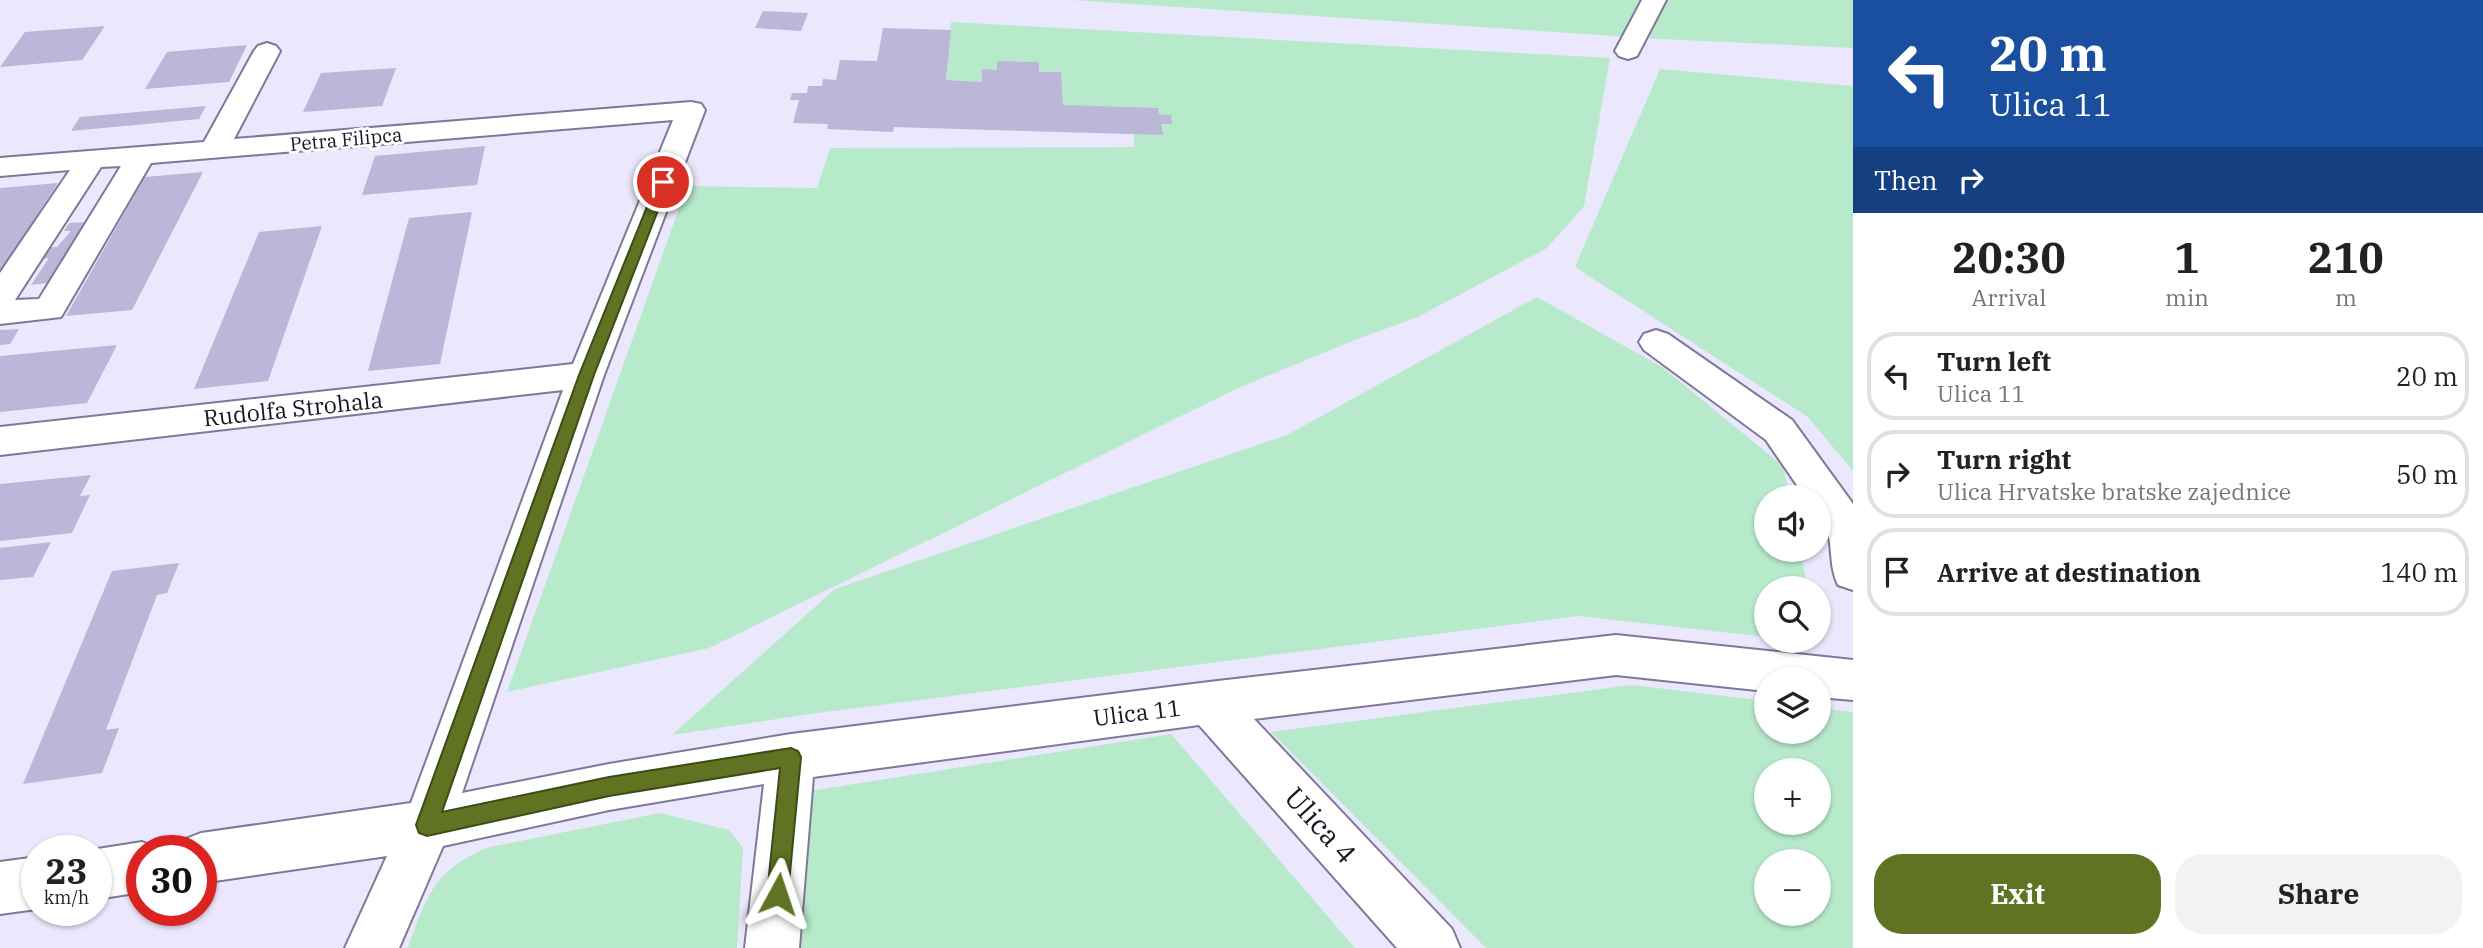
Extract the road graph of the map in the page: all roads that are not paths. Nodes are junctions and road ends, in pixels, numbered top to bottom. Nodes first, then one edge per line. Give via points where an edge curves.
1 (1654, 0) edge
2 (267, 51) dead end
3 (1628, 51) dead end
4 (214, 150) junction
5 (141, 156) junction
6 (91, 160) junction
7 (0, 167) edge
8 (0, 298) edge
9 (0, 313) edge
10 (1656, 342) dead end
11 (586, 375) junction
12 (0, 441) edge
13 (1853, 573) edge
14 (1853, 680) edge
15 (1209, 703) junction
16 (791, 757) junction
17 (427, 825) junction
18 (217, 857) edge
19 (21, 885) edge
20 (0, 888) edge
21 (372, 948) edge
22 (772, 948) edge
23 (1433, 948) edge

1 - 3 street
2 - 4 street
4 - 5 street, Petra Filipca
4 - 11 street, Petra Filipca via 691,110
5 - 6 street, Petra Filipca
5 - 9 street via 49,309
6 - 7 street, Petra Filipca
6 - 8 street
10 - 13 street via 1779,429 1846,525
11 - 12 street, Rudolfa Strohala
11 - 17 street
14 - 15 street, Ulica 11 via 1616,655
15 - 16 street, Ulica 11
15 - 23 street, Ulica 4
16 - 17 street, Ulica 11 via 609,787
16 - 22 street
17 - 18 street, Ulica 11
17 - 21 street
19 - 20 street

